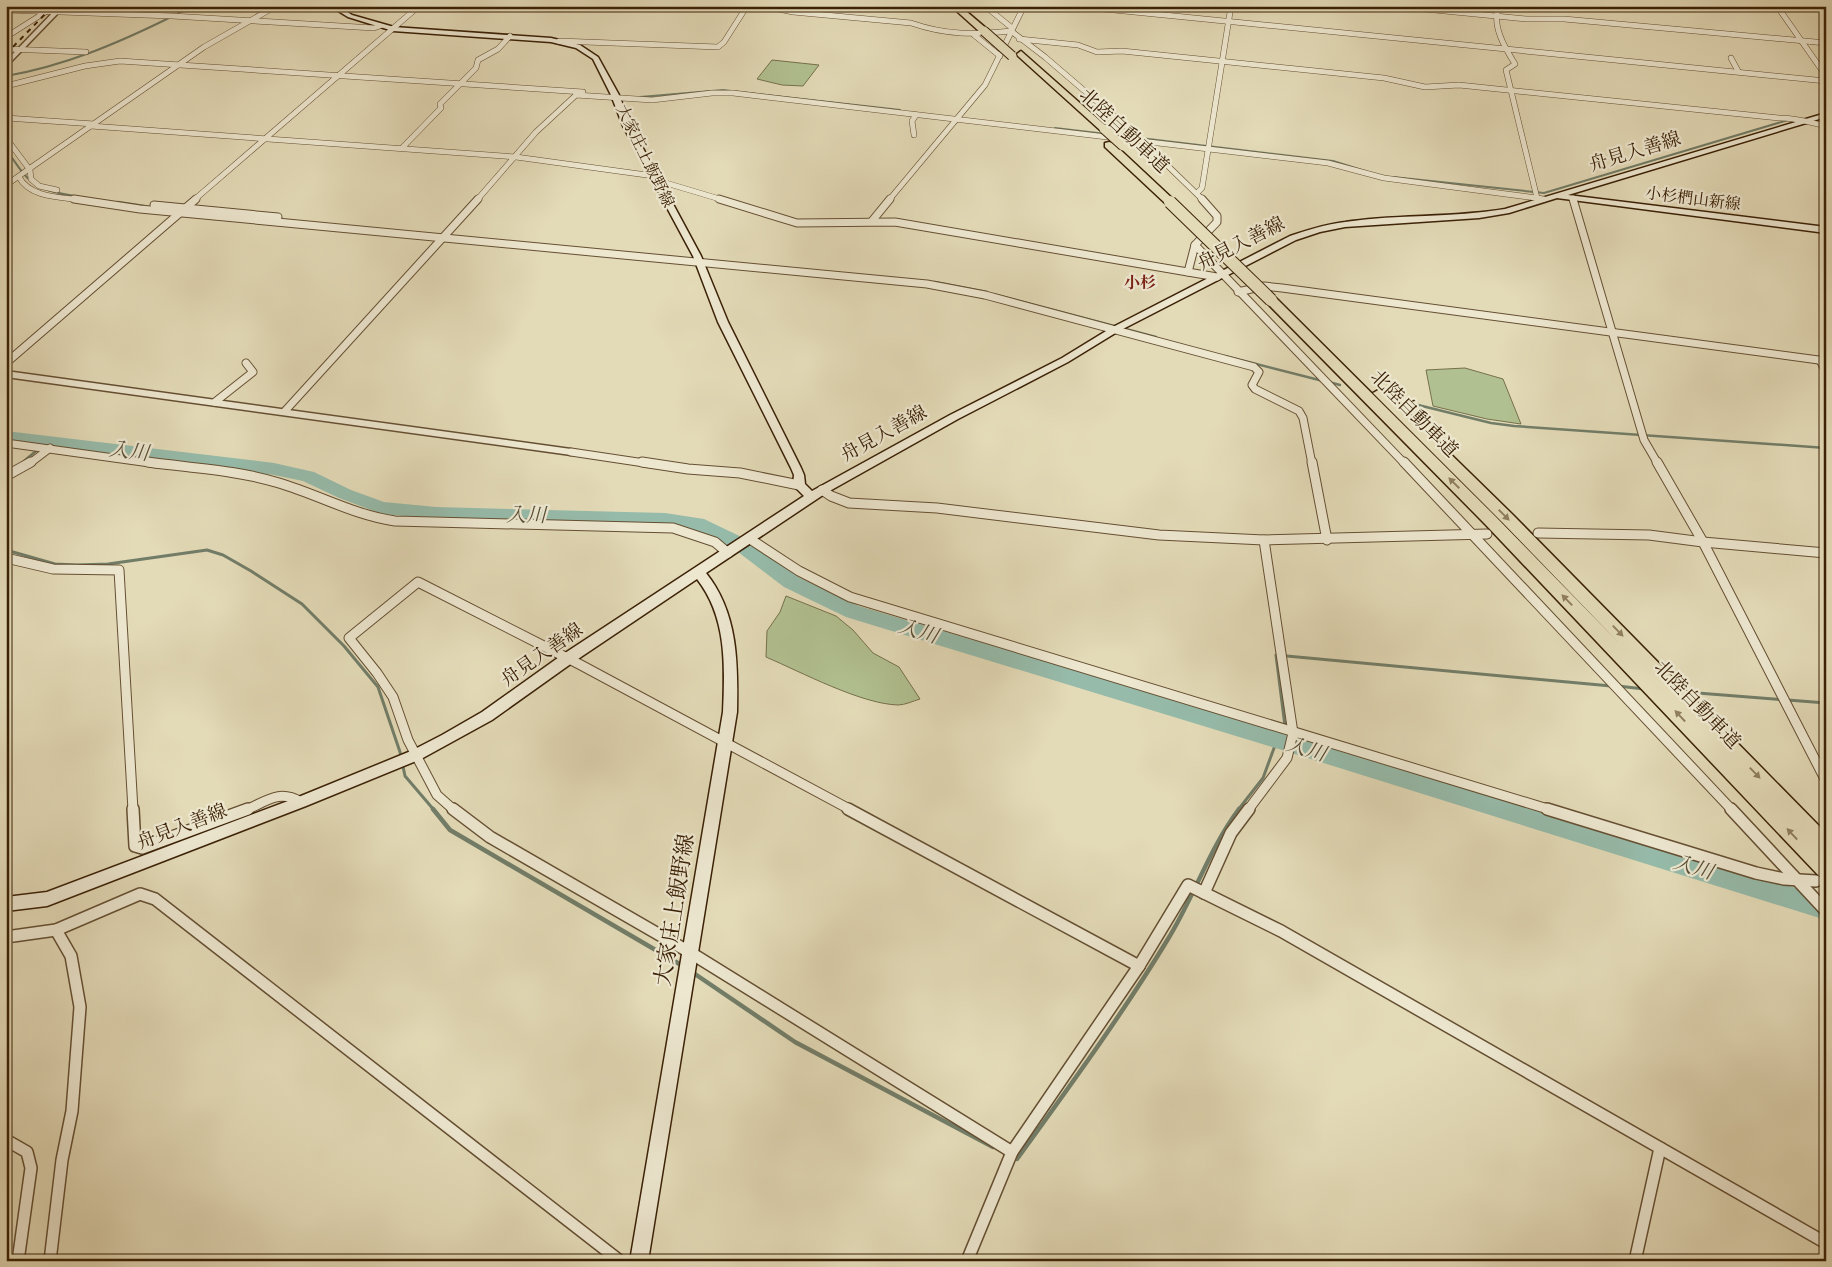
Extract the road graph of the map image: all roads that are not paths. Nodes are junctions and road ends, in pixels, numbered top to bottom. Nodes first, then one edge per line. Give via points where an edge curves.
1 (62, 6) edge
2 (276, 6) edge
3 (333, 6) edge
4 (419, 6) edge
5 (742, 6) edge
6 (747, 6) edge
7 (764, 6) edge
8 (955, 6) edge
9 (966, 6) edge
10 (986, 6) edge
11 (1024, 6) edge
12 (1074, 6) edge
13 (1231, 6) edge
14 (1394, 6) edge
15 (1499, 6) edge
16 (1777, 6) edge
17 (1126, 9) edge
18 (6, 10) edge
19 (127, 10) dead end
20 (47, 11) junction
21 (57, 12) junction
22 (122, 14) junction
23 (1495, 16) junction
24 (248, 20) junction
25 (1229, 21) junction
26 (380, 26) junction
27 (393, 29) junction
28 (1012, 29) junction
29 (988, 30) junction
30 (974, 34) junction
31 (510, 36) junction
32 (6, 37) edge
33 (1019, 39) junction
34 (559, 41) junction
35 (1801, 41) junction
36 (1826, 43) edge
37 (1505, 48) junction
38 (6, 49) edge
39 (21, 49) junction
40 (86, 52) dead end
41 (1016, 55) junction
42 (1000, 56) junction
43 (1731, 58) dead end
44 (1223, 61) junction
45 (178, 65) junction
46 (6, 66) edge
47 (1738, 71) junction
48 (339, 76) junction
49 (1826, 76) edge
50 (1826, 81) edge
51 (462, 84) junction
52 (6, 86) edge
53 (1511, 90) junction
54 (578, 93) junction
55 (615, 96) junction
56 (916, 115) junction
57 (1826, 115) edge
58 (960, 117) junction
59 (6, 118) edge
60 (1814, 118) junction
61 (1804, 121) junction
62 (1826, 121) edge
63 (93, 125) junction
64 (1826, 126) edge
65 (914, 135) dead end
66 (1134, 135) junction
67 (6, 138) edge
68 (266, 138) junction
69 (1141, 141) junction
70 (1209, 146) junction
71 (402, 148) junction
72 (516, 157) junction
73 (30, 170) junction
74 (19, 177) junction
75 (655, 178) junction
76 (6, 185) edge
77 (1197, 193) junction
78 (1557, 196) junction
79 (1541, 199) junction
80 (1573, 199) junction
81 (1183, 202) joint
82 (187, 207) junction
83 (180, 213) junction
84 (308, 220) dead end
85 (872, 221) junction
86 (1826, 230) edge
87 (444, 238) junction
88 (1195, 245) junction
89 (699, 260) junction
90 (1188, 272) junction
91 (1219, 276) junction
92 (1238, 292) junction
93 (1276, 298) junction
94 (1114, 330) junction
95 (1612, 333) junction
96 (1823, 361) edge
97 (6, 363) edge
98 (246, 364) dead end
99 (1826, 372) edge
100 (6, 374) edge
101 (215, 402) junction
102 (285, 411) junction
103 (6, 443) edge
104 (50, 448) junction
105 (571, 452) joint
106 (6, 476) edge
107 (799, 486) junction
108 (822, 490) junction
109 (812, 497) junction
110 (1538, 533) dead end
111 (1487, 534) dead end
112 (1474, 535) junction
113 (750, 539) junction
114 (1264, 540) junction
115 (1327, 540) junction
116 (1703, 542) junction
117 (728, 553) junction
118 (1826, 553) edge
119 (6, 558) edge
120 (699, 572) junction
121 (567, 659) junction
122 (1293, 733) junction
123 (726, 743) junction
124 (416, 755) junction
125 (1826, 781) edge
126 (301, 802) junction
127 (1826, 846) edge
128 (1821, 875) edge
129 (1796, 878) junction
130 (1204, 893) junction
131 (6, 904) edge
132 (1826, 911) edge
133 (56, 930) junction
134 (6, 937) edge
135 (691, 953) junction
136 (1139, 966) junction
137 (6, 1140) edge
138 (1660, 1148) junction
139 (1012, 1152) junction
140 (1826, 1243) edge
141 (18, 1261) edge
142 (50, 1261) edge
143 (620, 1261) edge
144 (639, 1261) edge
145 (967, 1261) edge
146 (1635, 1261) edge

1 - 21 street
2 - 24 street
3 - 26 main road, 大家庄上飯野線 via 350,16
4 - 27 street
5 - 6 street
6 - 34 street via 718,47
7 - 30 street via 793,12 911,23 938,31
8 - 29 highway, 北陸自動車道
9 - 29 highway, 北陸自動車道
10 - 28 street
11 - 28 street
12 - 17 street
13 - 25 street
14 - 23 street
15 - 23 street
16 - 35 street
17 - 25 street
18 - 20 street
19 - 22 street
20 - 21 street
20 - 32 street
21 - 22 street
21 - 39 street
22 - 24 street
23 - 35 street via 1564,19
23 - 37 street
24 - 26 street
24 - 45 street
25 - 37 street
25 - 44 street
26 - 27 main road, 大家庄上飯野線
27 - 31 main road, 大家庄上飯野線
27 - 48 street
28 - 30 street
28 - 33 street
28 - 42 street
29 - 41 highway, 北陸自動車道, bridge
30 - 42 street
31 - 34 main road, 大家庄上飯野線
31 - 51 street via 478,60 476,68
33 - 44 street via 1078,45 1097,52 1122,51
33 - 66 street via 1044,55
34 - 55 main road, 大家庄上飯野線 via 591,53
35 - 36 street
35 - 49 street
37 - 47 street
37 - 53 street via 1515,64 1506,70
38 - 39 street
39 - 40 street
39 - 46 street
41 - 81 highway, 北陸自動車道, bridge via 1104,129
41 - 93 highway, 北陸自動車道, bridge
42 - 58 street via 985,85
43 - 47 street
44 - 53 street via 1384,78 1425,87 1459,85
44 - 70 street
45 - 48 street
45 - 52 street via 102,63
45 - 63 street
47 - 50 street
48 - 51 street
48 - 68 street
51 - 54 street
51 - 71 street
53 - 61 street via 1800,118
53 - 79 street
54 - 55 street
54 - 72 street via 536,132
55 - 56 street via 652,100 733,93
55 - 58 street via 736,88
55 - 75 main road, 大家庄上飯野線
56 - 58 street
56 - 65 street via 912,121
57 - 60 main road, 舟見入善線
58 - 69 street
58 - 85 street
59 - 63 street
60 - 61 main road, 舟見入善線
60 - 62 street
61 - 64 street
61 - 78 main road, 舟見入善線
63 - 68 street
63 - 73 street
66 - 69 street
66 - 70 street
67 - 73 street
68 - 71 street
68 - 82 street
69 - 70 street
69 - 77 street
70 - 77 street via 1202,188
70 - 79 street via 1328,163 1384,178
71 - 72 street
72 - 75 street
72 - 87 street
73 - 74 street
73 - 82 street via 31,179 48,189
74 - 76 street
74 - 83 street via 23,185 40,194
75 - 85 street via 797,223
75 - 89 main road, 大家庄上飯野線
77 - 88 street via 1217,216 1217,222
78 - 79 main road, 舟見入善線
78 - 80 main road, 小杉椚山新線
79 - 91 main road, 舟見入善線 via 1506,211 1481,215 1372,221 1320,228 1293,238
80 - 86 main road, 小杉椚山新線
80 - 95 street
81 - 93 highway, 北陸自動車道
82 - 83 street
82 - 84 street
83 - 87 street
83 - 97 street
85 - 90 street via 910,224
87 - 89 street
87 - 102 street
88 - 90 street
88 - 91 street
89 - 94 street via 957,289
89 - 107 main road, 大家庄上飯野線 via 723,322 796,468
90 - 91 street
91 - 92 street
91 - 94 main road, 舟見入善線
92 - 95 street via 1264,286
92 - 112 street
93 -> 127 highway, 北陸自動車道 via 1508,519
128 -> 93 highway, 北陸自動車道 via 1497,527
94 - 108 main road, 舟見入善線 via 1065,360
94 - 115 street via 1254,367 1259,372 1252,385 1255,389 1299,411
95 - 96 street
95 - 116 street via 1644,440
96 - 99 street
98 - 101 street via 253,372
100 - 101 street
101 - 102 street
102 - 105 street
103 - 104 street
104 - 106 street via 25,467
104 - 117 street via 255,477 350,510 395,521 673,528 715,542
105 - 107 street via 740,473
107 - 109 main road
108 - 109 main road, 舟見入善線
108 - 114 street via 850,503 937,508 1159,535
109 - 113 main road, 舟見入善線
110 - 116 street via 1624,533
111 - 112 street
112 - 115 street
112 - 129 street
113 - 117 main road, 舟見入善線
113 - 122 street via 778,560 850,597
114 - 115 street
114 - 122 street
116 - 118 street
116 - 125 street
117 - 120 main road, 舟見入善線
119 - 126 street via 58,570 119,570 134,846 142,848 278,796 289,795
120 - 121 main road, 舟見入善線
120 - 123 main road, 大家庄上飯野線 via 713,590 725,621 730,690
121 - 123 street
121 - 124 main road, 舟見入善線 via 487,716
121 - 124 street via 418,582 349,638 393,697
122 - 129 street via 1756,873
122 - 130 street via 1288,754 1232,834
123 - 135 main road, 大家庄上飯野線
123 - 136 street
124 - 126 main road, 舟見入善線
124 - 135 street via 437,795 460,816 490,837
126 - 131 main road, 舟見入善線 via 47,900
128 - 129 street
129 - 132 street
130 - 136 street via 1188,886
130 - 138 street via 1281,930
133 - 134 street
133 - 142 street via 71,956 80,1007 72,1111 62,1160
133 - 143 street via 140,894 155,899
135 - 139 street
135 - 144 main road, 大家庄上飯野線
136 - 139 street
137 - 141 street via 27,1152 31,1168
138 - 140 street
138 - 146 street
139 - 145 street

